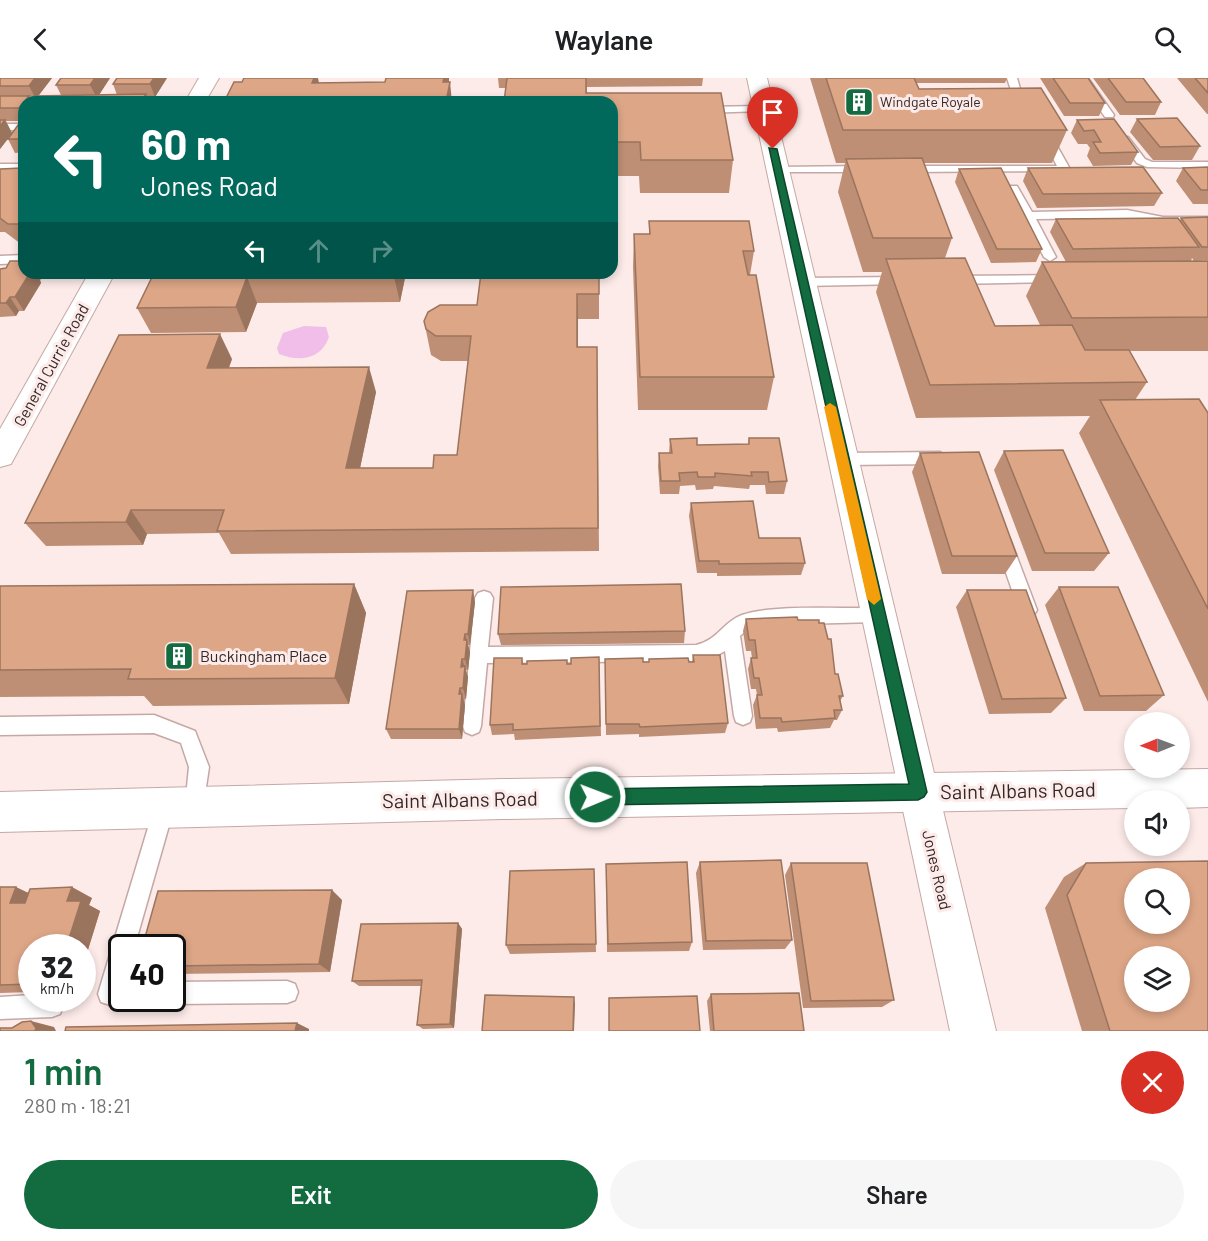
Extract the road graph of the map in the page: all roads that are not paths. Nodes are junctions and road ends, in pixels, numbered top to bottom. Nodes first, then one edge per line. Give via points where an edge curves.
1 (209, 78) edge
2 (1012, 78) edge
3 (1083, 78) edge
4 (760, 93) edge
5 (198, 96) edge
6 (689, 110) edge
7 (1109, 115) dead end
8 (0, 127) edge
9 (18, 127) edge
10 (1118, 131) edge
11 (1208, 165) edge
12 (0, 167) edge
13 (18, 167) edge
14 (777, 170) junction
15 (1013, 188) edge
16 (1028, 216) junction
17 (1208, 221) edge
18 (1050, 257) dead end
19 (0, 260) edge
20 (18, 260) edge
21 (1065, 278) edge
22 (99, 279) edge
23 (935, 280) edge
24 (911, 281) edge
25 (802, 282) junction
26 (0, 456) edge
27 (962, 458) edge
28 (842, 459) junction
29 (997, 525) edge
30 (484, 598) dead end
31 (877, 615) junction
32 (1034, 626) edge
33 (731, 633) junction
34 (479, 655) junction
35 (743, 716) dead end
36 (0, 726) edge
37 (472, 726) dead end
38 (1208, 788) edge
39 (918, 792) junction
40 (180, 808) junction
41 (0, 812) edge
42 (129, 934) edge
43 (287, 992) dead end
44 (186, 993) edge
45 (18, 1007) edge
46 (0, 1008) edge
47 (973, 1031) edge

1 - 5 street
2 - 14 lane via 1018,100 1044,131 1064,169
3 - 7 lane
4 - 6 lane
4 - 14 street, Jones Road
8 - 9 lane
10 - 11 lane via 1141,161 1151,165
12 - 13 lane
14 - 25 street, Jones Road
15 - 16 lane
16 - 17 lane via 1127,214 1163,221
16 - 18 lane
19 - 20 lane
21 - 23 lane
22 - 26 street, General Currie Road
24 - 25 lane
25 - 28 street, Jones Road
27 - 28 lane
28 - 31 street, Jones Road
29 - 32 lane
30 - 34 lane
31 - 33 lane via 761,618 744,622
31 - 39 street, Jones Road
33 - 34 lane via 714,649 696,653
33 - 35 lane
34 - 37 lane
36 - 40 lane via 154,724 188,737 199,767
38 - 39 street, Saint Albans Road
39 - 40 street, Saint Albans Road
39 - 47 street, Jones Road
40 - 41 street, Saint Albans Road
40 - 42 lane
43 - 44 lane
45 - 46 lane

